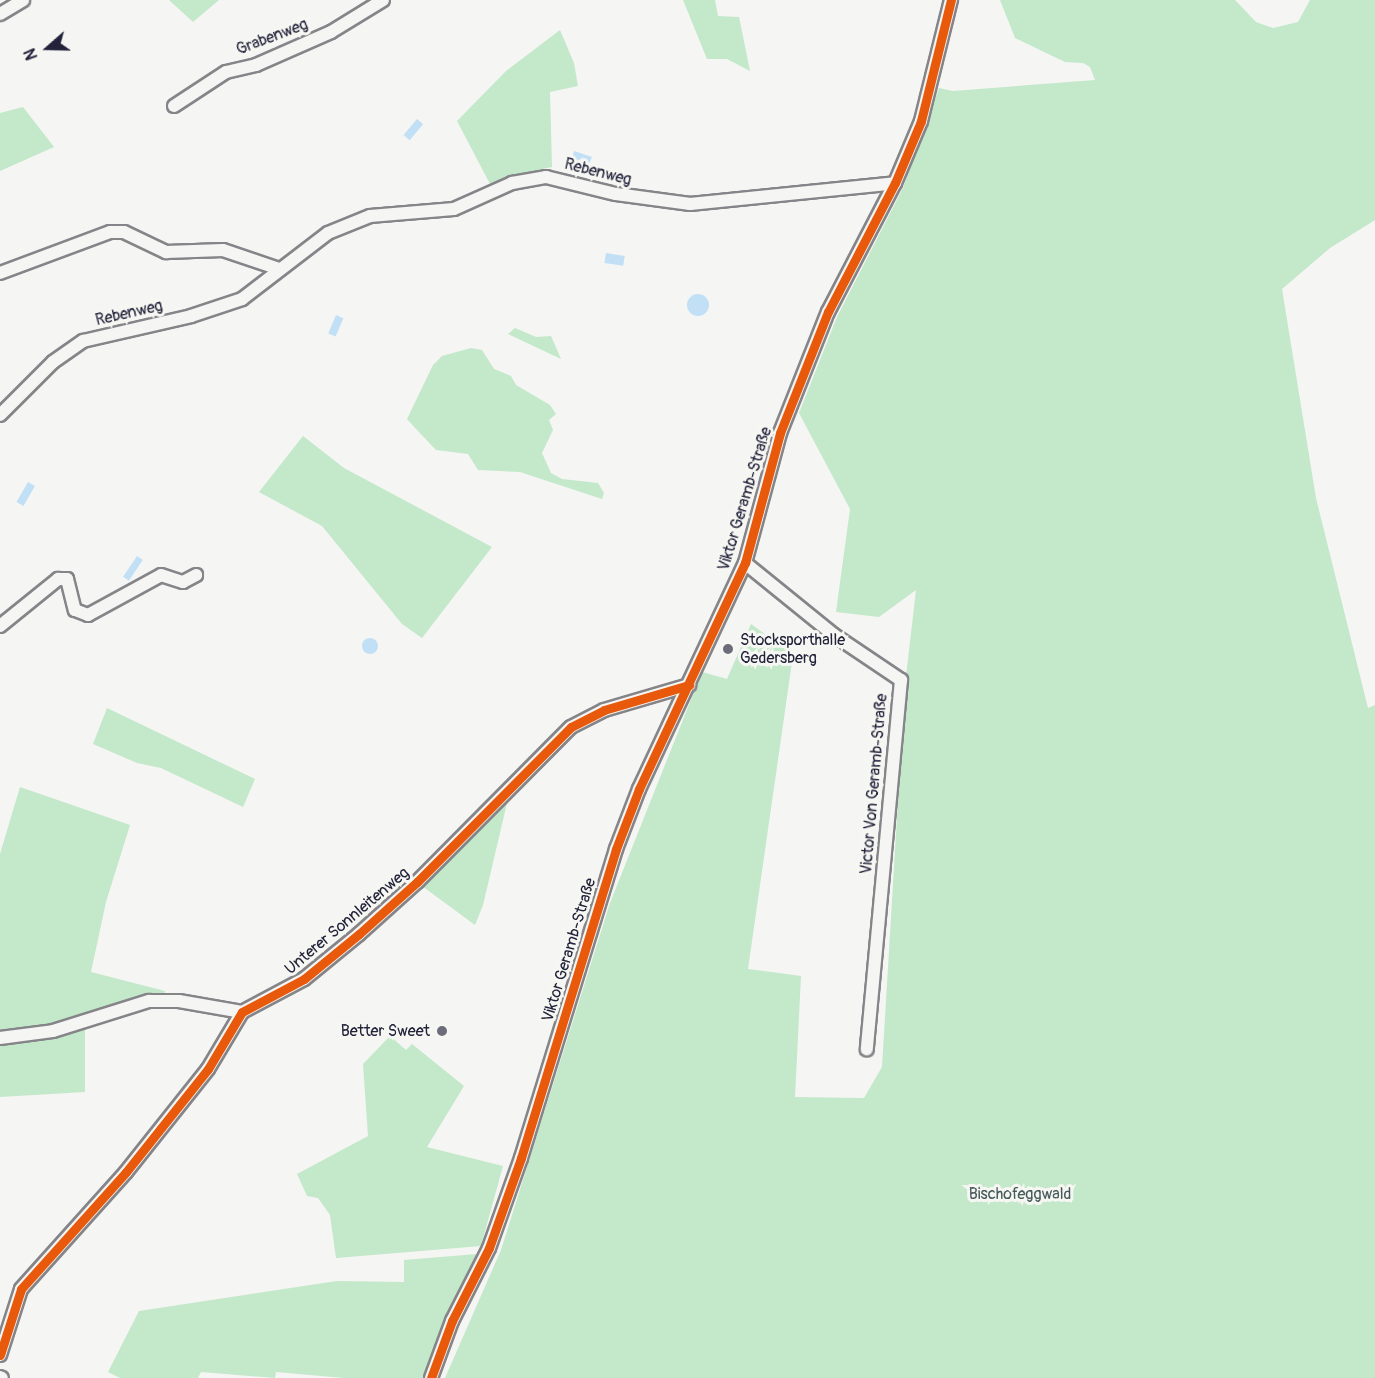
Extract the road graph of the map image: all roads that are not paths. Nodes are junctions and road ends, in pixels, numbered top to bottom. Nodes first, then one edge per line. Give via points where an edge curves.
1 (22, 0) edge
2 (383, 0) edge
3 (951, 0) edge
4 (0, 14) edge
5 (174, 106) dead end
6 (895, 183) junction
7 (279, 269) junction
8 (0, 273) edge
9 (0, 415) edge
10 (745, 563) junction
11 (196, 575) dead end
12 (0, 626) edge
13 (689, 684) junction
14 (242, 1012) junction
15 (0, 1038) edge
16 (867, 1049) dead end
17 (0, 1355) edge
18 (431, 1378) edge

1 - 4 street
2 - 5 street, Grabenweg via 331,32 256,65 226,72
3 - 6 street, Viktor Geramb-Straße via 925,110
6 - 7 street, Rebenweg via 702,204 616,194 556,178 528,179 501,186 454,209 370,216 345,223
6 - 10 street, Viktor Geramb-Straße via 861,243 811,353 780,433
7 - 8 street via 223,250 166,252 124,232 110,232
7 - 9 street, Rebenweg via 255,291 226,306 83,341 53,362
10 - 13 street, Viktor Geramb-Straße
10 - 16 street, Victor Von Geramb-Straße via 834,635 901,680
11 - 12 street via 183,582 161,575 88,615 75,610 67,579 58,579
13 - 14 street, Unterer Sonnleitenweg via 604,710 571,727 424,875 359,934 304,979
13 - 18 street, Viktor Geramb-Straße via 639,789 616,849 489,1248 452,1321
14 - 15 street via 179,1001 149,1001 53,1031
14 - 17 street via 208,1069 126,1172 21,1289

